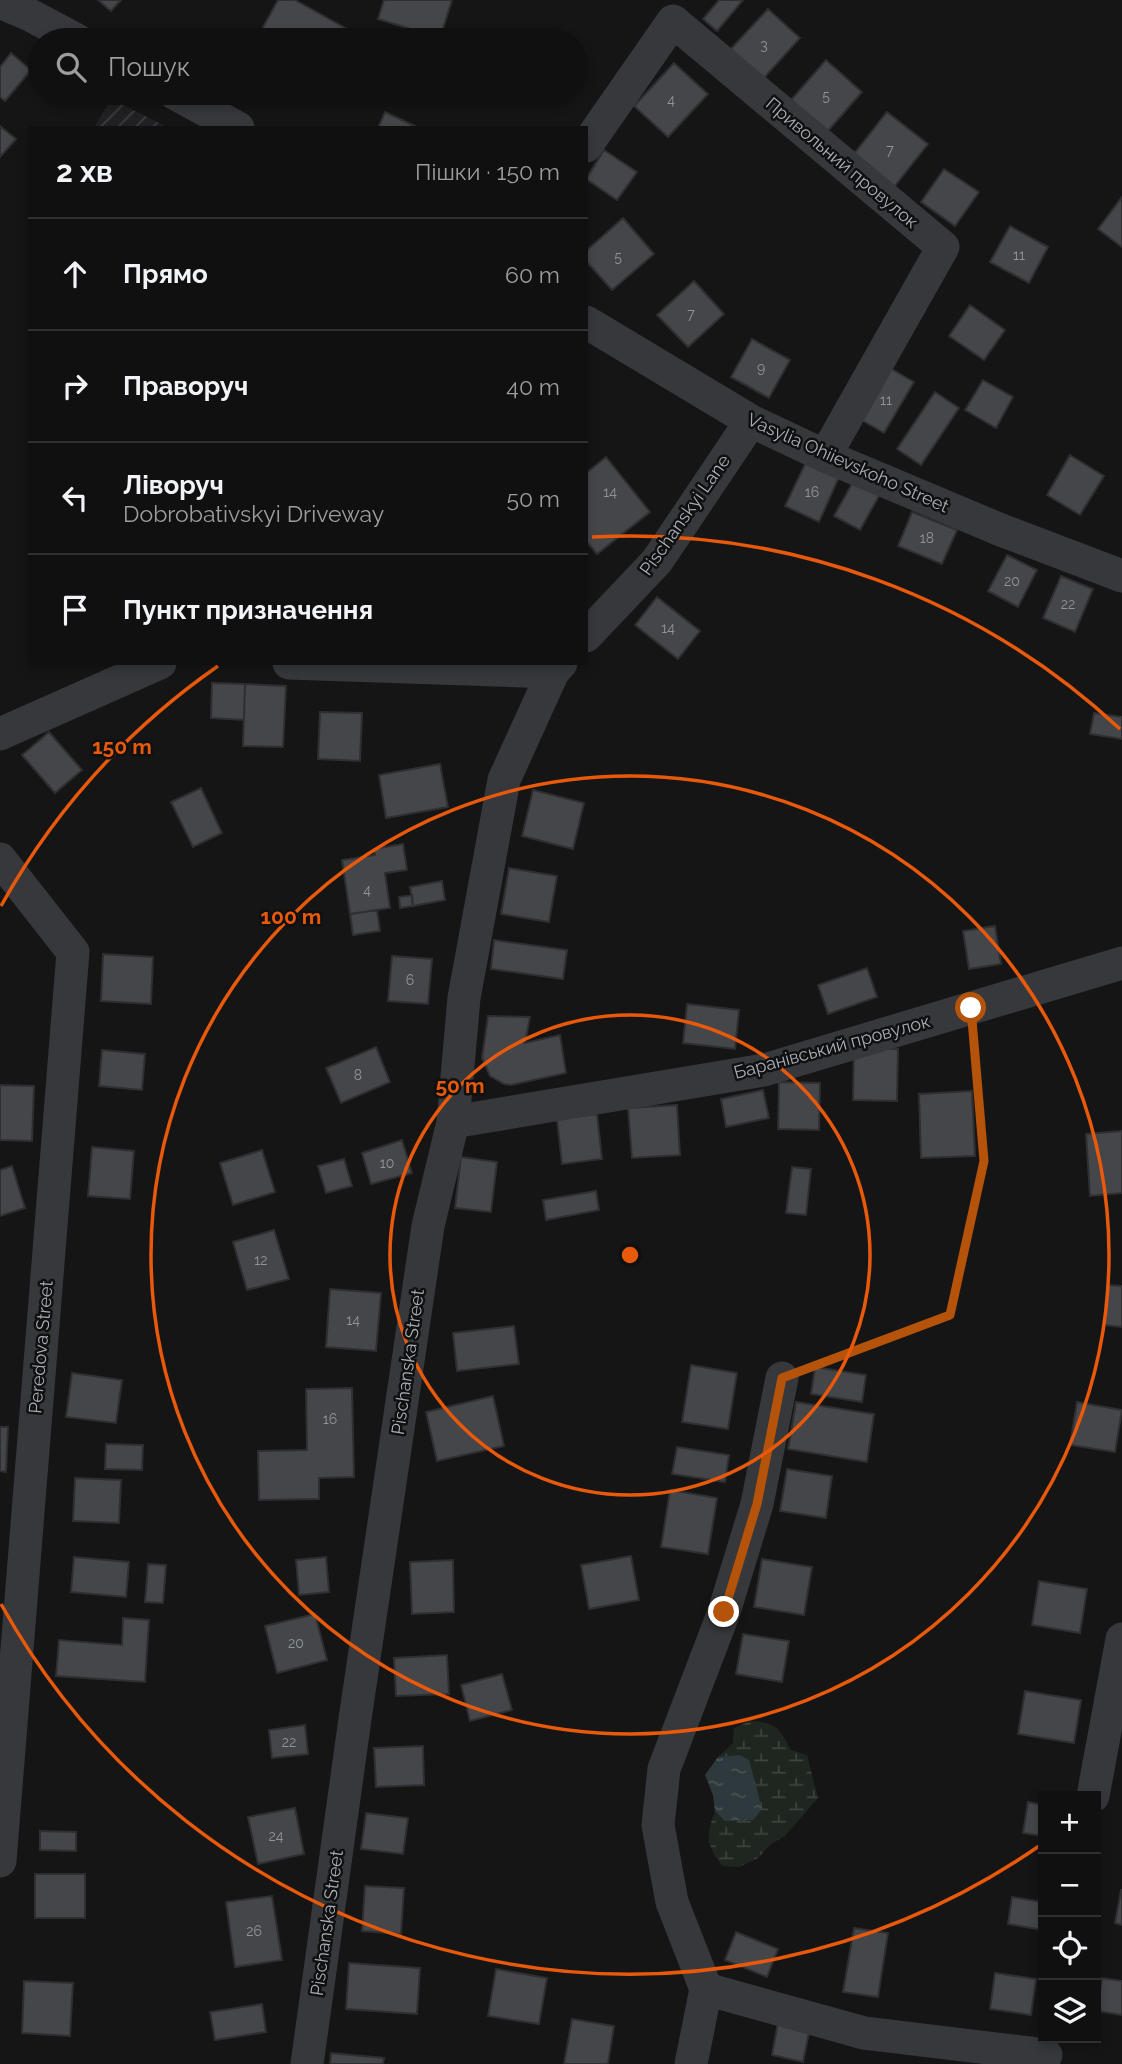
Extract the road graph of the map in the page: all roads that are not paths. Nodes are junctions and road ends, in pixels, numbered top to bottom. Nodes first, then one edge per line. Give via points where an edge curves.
1 (20, 5) edge
2 (57, 28) edge
3 (196, 105) edge
4 (234, 126) edge
5 (588, 143) edge
6 (588, 323) edge
7 (751, 421) junction
8 (825, 456) junction
9 (1122, 576) edge
10 (588, 634) edge
11 (155, 665) edge
12 (396, 665) edge
13 (557, 668) edge
14 (0, 734) edge
15 (0, 859) edge
16 (1122, 963) edge
17 (453, 1122) junction
18 (782, 1378) road end
19 (1122, 1639) edge
20 (1094, 1791) edge
21 (0, 1861) edge
22 (706, 1989) junction
23 (1046, 2052) edge
24 (307, 2064) edge
25 (691, 2064) edge

1 - 2 street
3 - 4 street
5 - 8 street, Привольний провулок via 673,21 943,247
6 - 7 street, Vasylia Ohiievskoho Street
7 - 8 street, Vasylia Ohiievskoho Street
7 - 10 street, Pischanskyi Lane via 657,561
8 - 9 street, Vasylia Ohiievskoho Street
11 - 14 street
12 - 13 street
13 - 17 street, Pischanska Street via 504,780 464,998
15 - 21 street, Peredova Street via 73,952
16 - 17 street, Баранівський провулок via 764,1070
17 - 24 street, Pischanska Street via 428,1226
18 - 22 street via 757,1504 724,1612 664,1769 657,1825 672,1902
19 - 20 street
22 - 23 street via 864,2033
22 - 25 street

